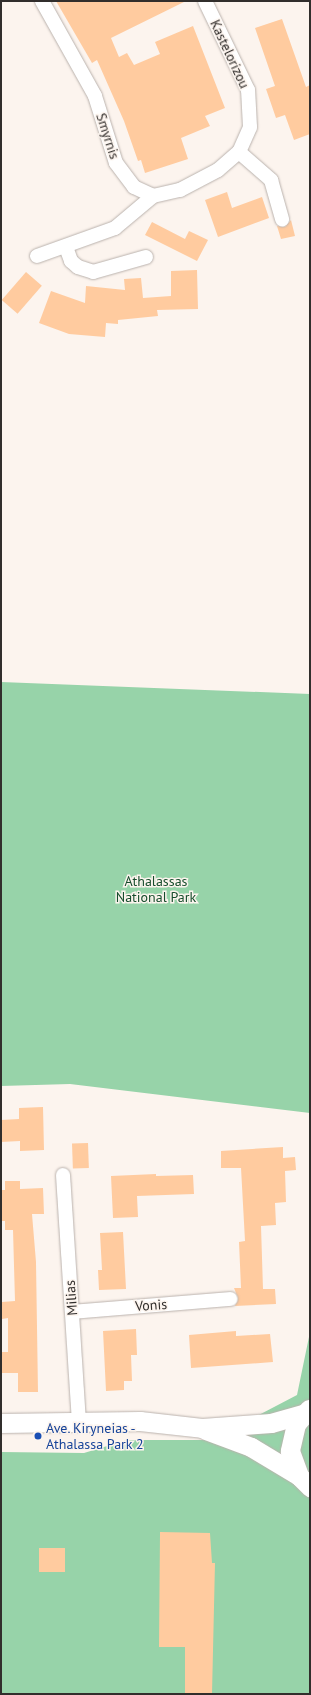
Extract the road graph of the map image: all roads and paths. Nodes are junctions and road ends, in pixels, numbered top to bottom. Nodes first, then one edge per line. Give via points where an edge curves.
1 (42, 1) edge
2 (205, 1) edge
3 (239, 152) junction
4 (153, 196) junction
5 (282, 219) dead end
6 (66, 247) junction
7 (37, 256) dead end
8 (146, 257) dead end
9 (63, 1174) dead end
10 (230, 1299) dead end
11 (72, 1312) junction
12 (307, 1410) edge
13 (79, 1422) junction
14 (1, 1423) edge
15 (202, 1428) junction
16 (305, 1482) edge

1 - 4 street, Smyrnis via 95,96 116,163 134,187
2 - 3 street, Kastelorizou via 248,90 250,127
3 - 4 street, Kastelorizou via 218,170 180,190
3 - 5 street via 271,180
4 - 6 street via 115,228
6 - 7 street
6 - 8 street via 71,261 78,267 93,272
9 - 11 street, Milias
10 - 11 street, Vonis
11 - 13 street, Milias
12 - 15 main road via 271,1423
12 - 16 main road via 292,1437 290,1450
13 - 14 main road
13 - 15 main road via 140,1421
15 - 16 main road via 251,1447

